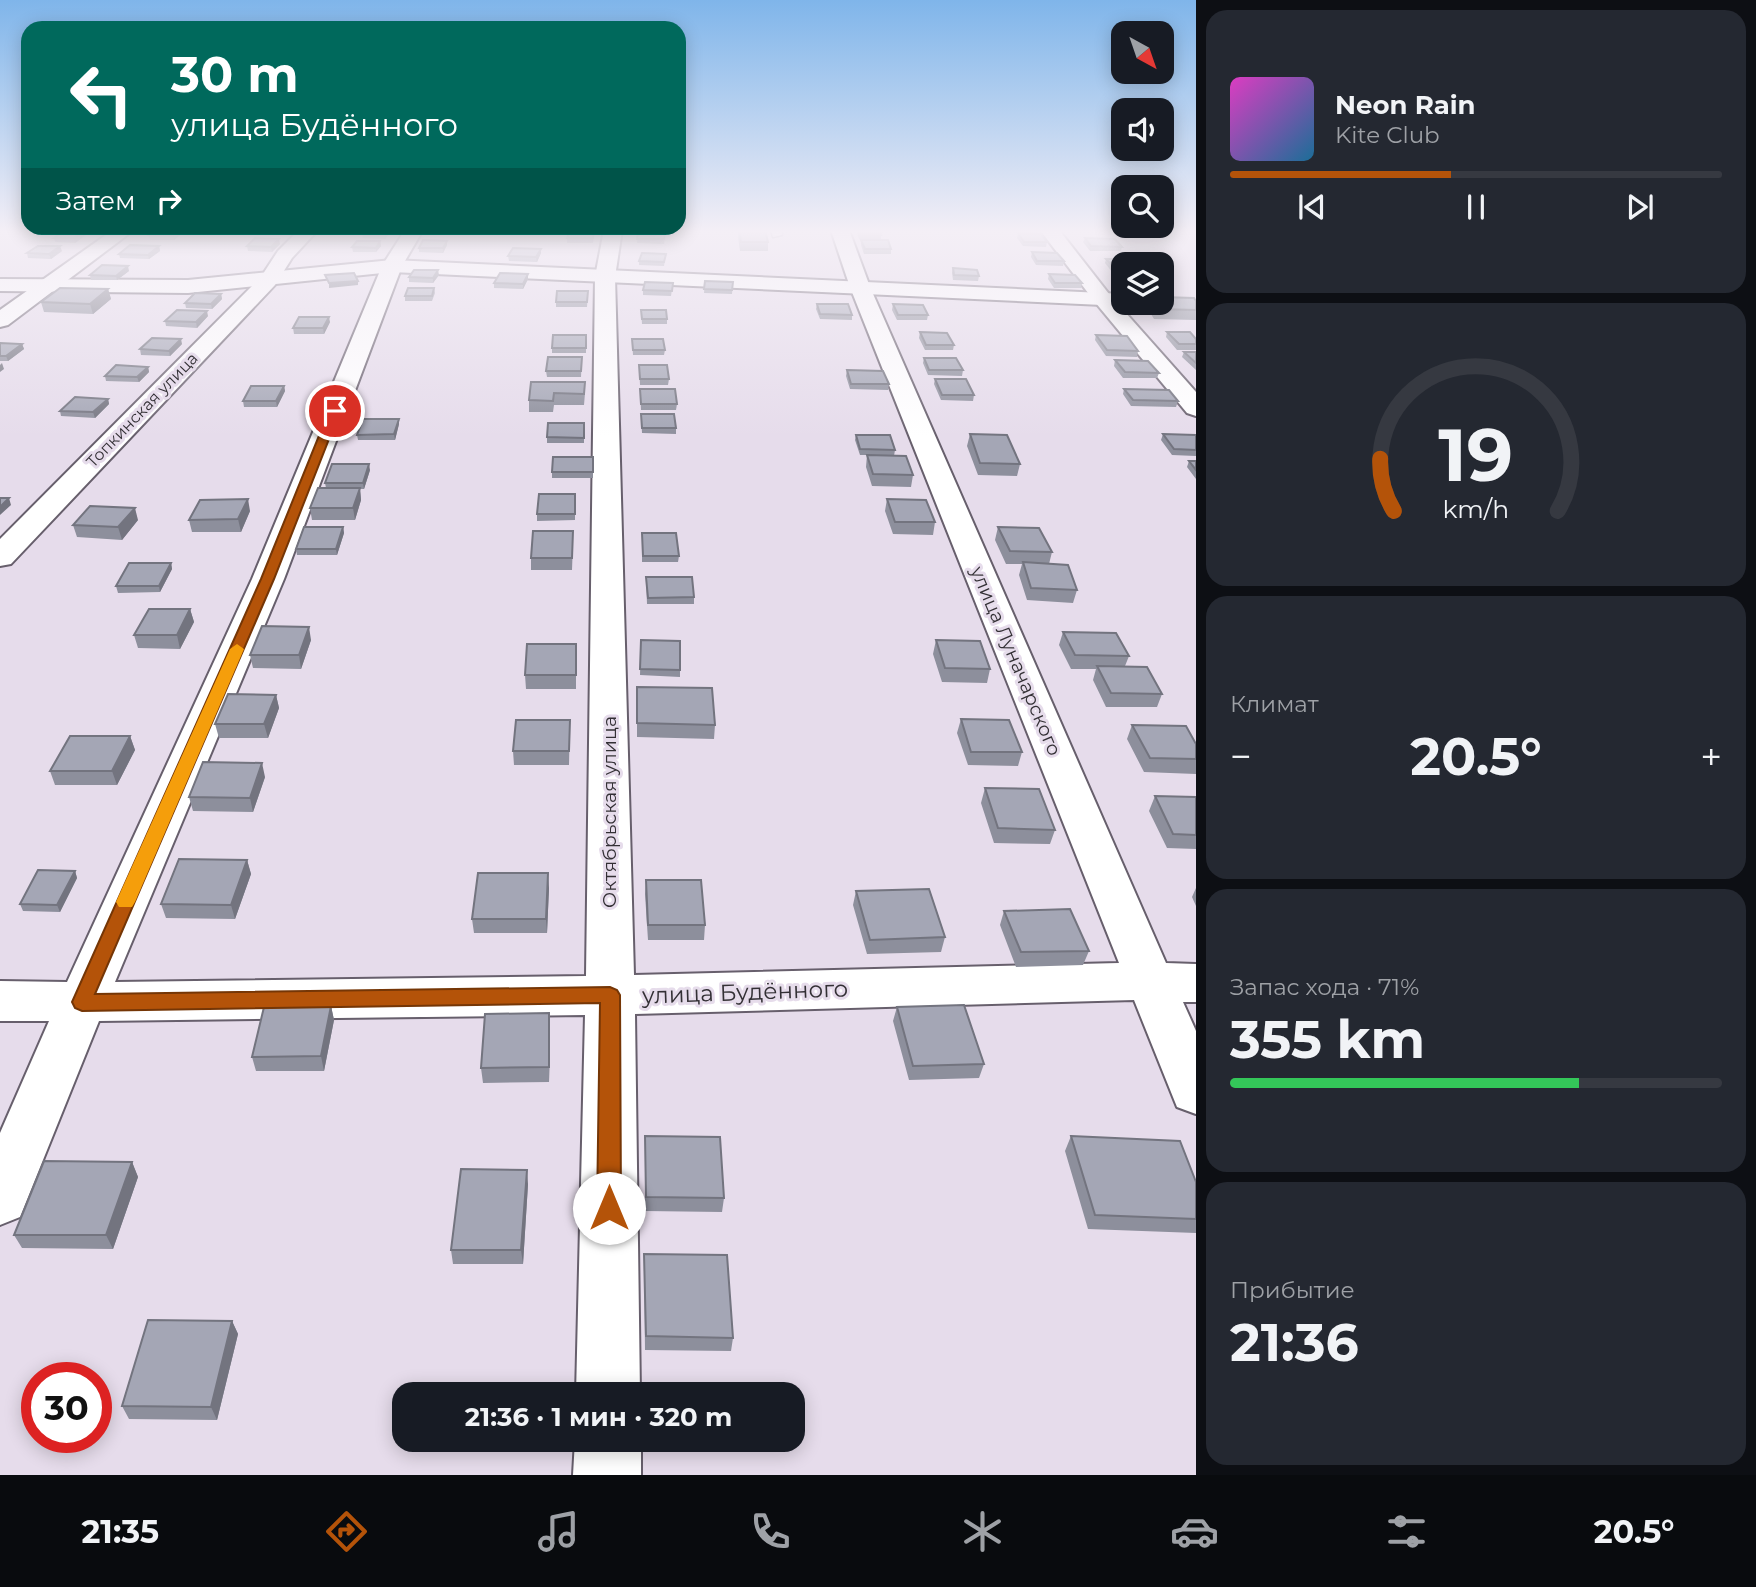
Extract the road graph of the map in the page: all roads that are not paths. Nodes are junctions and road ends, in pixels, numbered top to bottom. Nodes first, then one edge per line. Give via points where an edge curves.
1 (29, 299) edge
2 (251, 299) edge
3 (379, 299) edge
4 (605, 299) edge
5 (865, 299) edge
6 (1125, 315) edge
7 (0, 320) edge
8 (1196, 408) edge
9 (0, 556) edge
10 (1173, 982) edge
11 (610, 995) junction
12 (0, 1001) edge
13 (82, 1002) junction
14 (1196, 1091) edge
15 (0, 1198) edge
16 (608, 1382) edge
17 (608, 1452) edge
18 (607, 1475) edge

1 - 7 street
2 - 9 street, Топкинская улица
3 - 13 street via 268,579
4 - 11 street, Октябрьская улица
5 - 10 street, улица Луначарского
6 - 8 street
10 - 11 street, улица Будённого
10 - 14 street, улица Луначарского
11 - 13 street, улица Будённого
11 - 16 street, Октябрьская улица
12 - 13 street, улица Будённого
13 - 15 street
17 - 18 street

